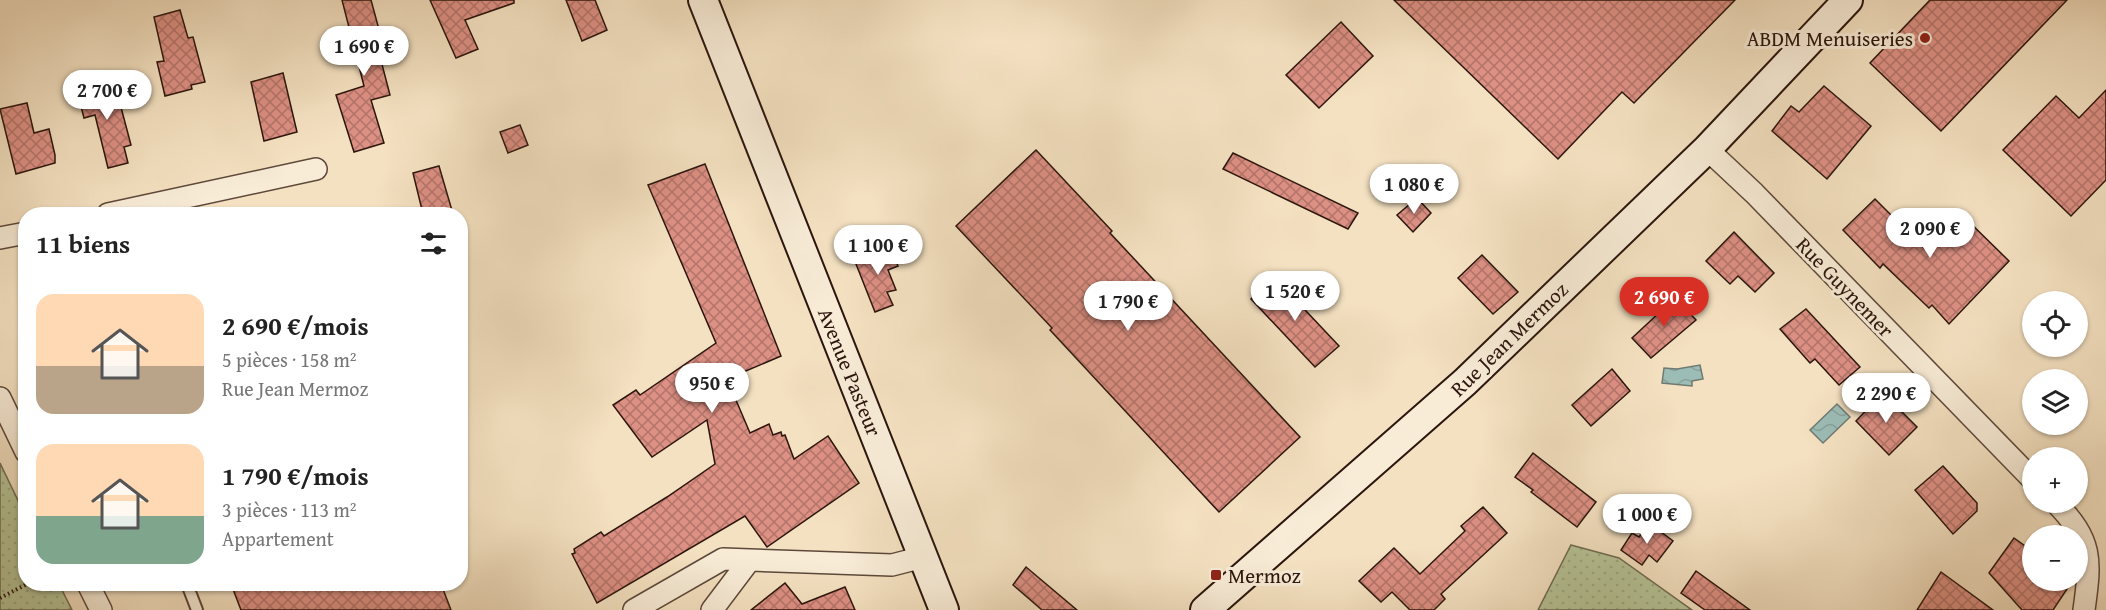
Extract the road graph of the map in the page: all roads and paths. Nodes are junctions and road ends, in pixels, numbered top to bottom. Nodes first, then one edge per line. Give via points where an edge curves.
1 (703, 0) edge
2 (1848, 0) edge
3 (1707, 149) junction
4 (316, 169) dead end
5 (140, 207) edge
6 (18, 234) edge
7 (0, 238) edge
8 (0, 398) edge
9 (18, 435) edge
10 (2022, 469) edge
11 (2065, 513) edge
12 (923, 557) junction
13 (748, 561) junction
14 (18, 589) edge
15 (91, 591) edge
16 (190, 591) edge
17 (0, 598) edge
18 (100, 610) edge
19 (197, 610) edge
20 (634, 610) edge
21 (712, 610) edge
22 (944, 610) edge
23 (1205, 610) edge
24 (2084, 610) edge

1 - 12 street, Avenue Pasteur
2 - 3 street, Rue Jean Mermoz
3 - 10 street, Rue Guynemer
3 - 23 street, Rue Jean Mermoz via 1465,382
4 - 5 street
6 - 7 street
8 - 9 street
11 - 24 street via 2085,540 2089,562
12 - 13 street via 892,566
12 - 22 street, Avenue Pasteur
13 - 20 street via 723,560
13 - 21 street
14 - 17 path
15 - 18 street
16 - 19 lane

